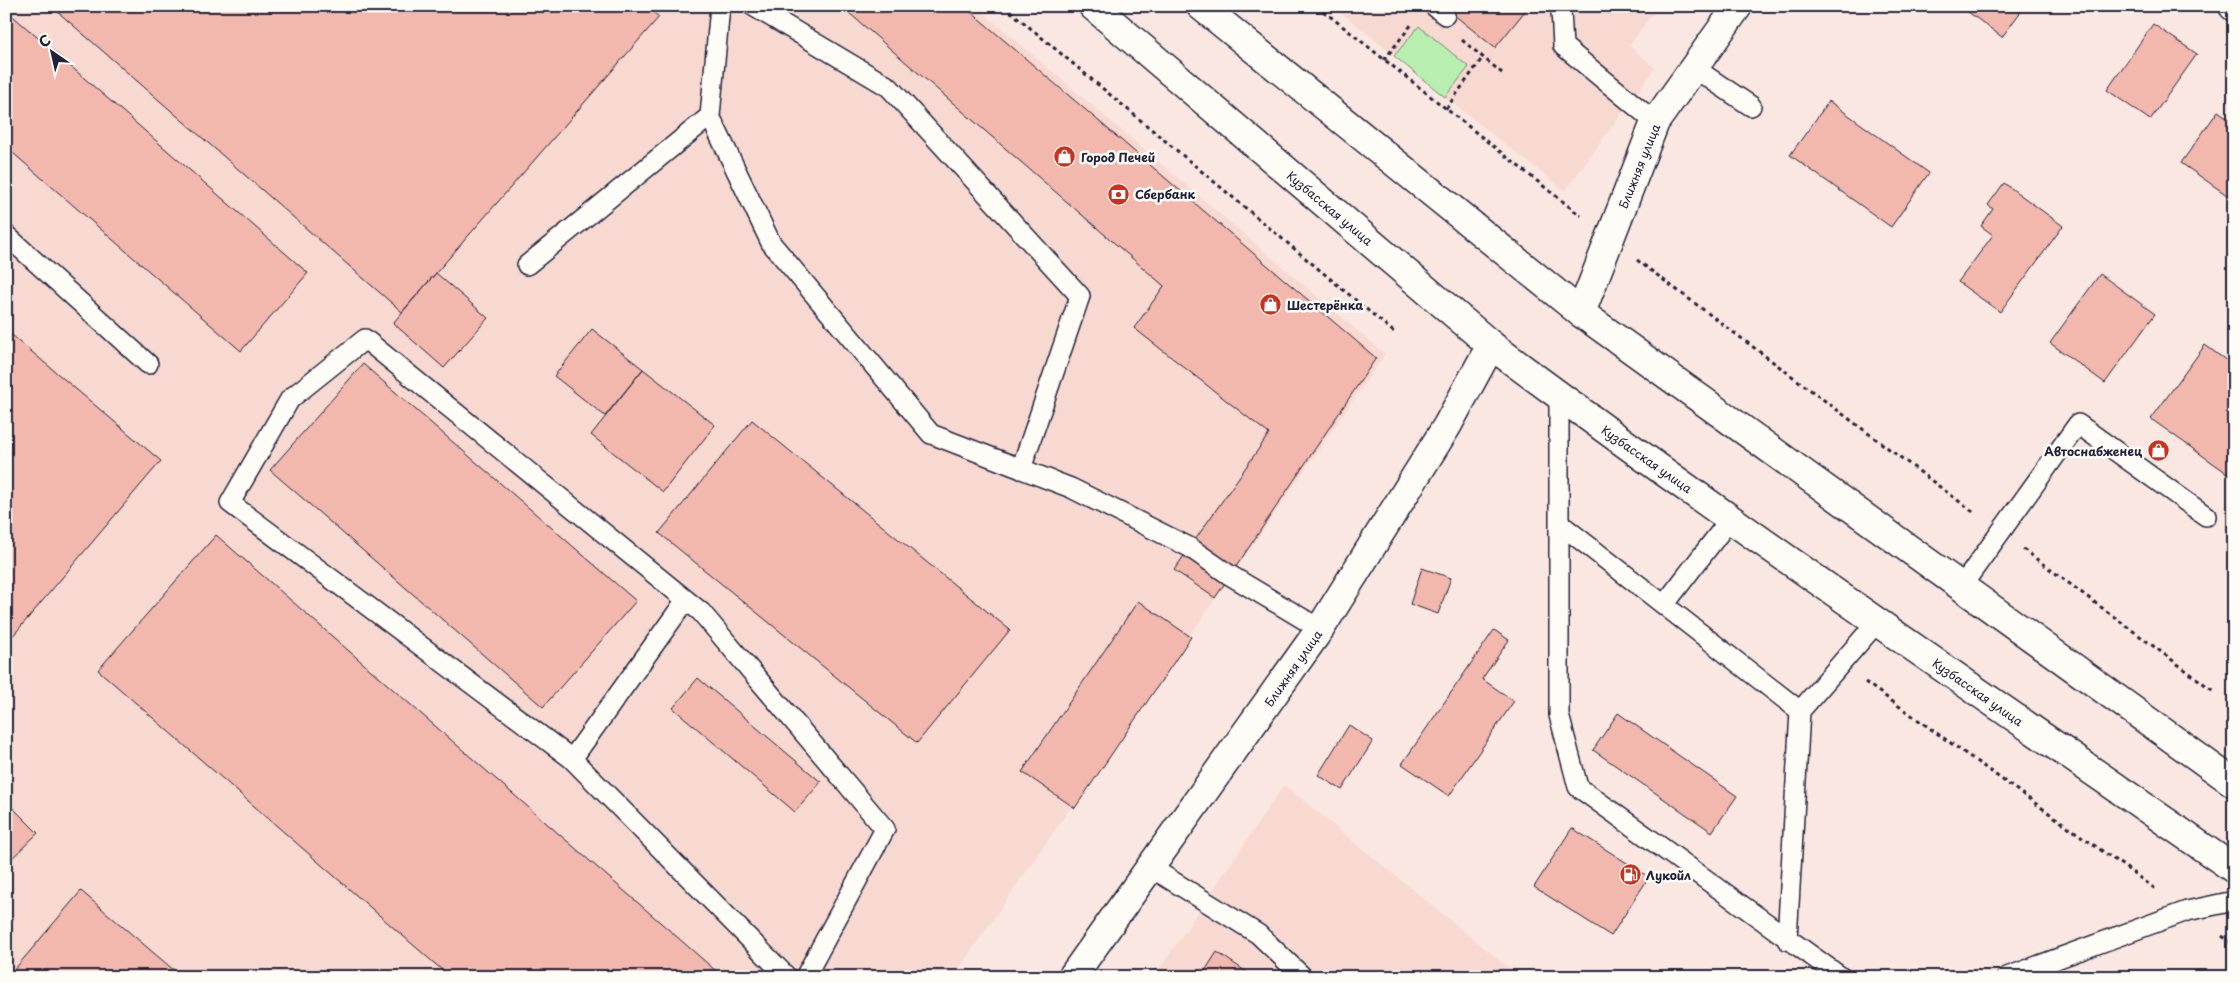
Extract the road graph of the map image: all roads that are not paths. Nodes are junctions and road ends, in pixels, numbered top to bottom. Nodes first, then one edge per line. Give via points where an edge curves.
1 (720, 6) edge
2 (753, 6) edge
3 (1093, 6) edge
4 (1201, 6) edge
5 (1558, 6) edge
6 (1738, 6) edge
7 (1694, 68) junction
8 (1751, 106) dead end
9 (710, 116) junction
10 (1655, 122) junction
11 (6, 236) edge
12 (527, 266) dead end
13 (1581, 313) junction
14 (1491, 345) junction
15 (148, 364) dead end
16 (1559, 396) junction
17 (1021, 469) junction
18 (2206, 516) dead end
19 (1731, 518) junction
20 (1559, 523) junction
21 (1961, 587) junction
22 (686, 600) junction
23 (1664, 605) junction
24 (1877, 622) junction
25 (1320, 629) junction
26 (1800, 711) junction
27 (572, 759) junction
28 (2234, 783) edge
29 (1150, 868) junction
30 (2234, 868) edge
31 (2234, 901) edge
32 (1787, 940) junction
33 (787, 977) edge
34 (805, 977) edge
35 (1072, 977) edge
36 (1303, 977) edge
37 (1841, 977) edge
38 (2007, 977) edge

1 - 9 lane
2 - 17 lane via 888,86 1080,296
3 - 14 main road, Кузбасская улица
4 - 13 main road
5 - 10 lane via 1563,46
6 - 7 main road, Ближняя улица
7 - 8 lane
7 - 10 main road, Ближняя улица
9 - 12 lane
9 - 17 lane via 771,243 931,434
10 - 13 main road, Ближняя улица
11 - 15 lane
13 - 21 main road
14 - 16 main road, Кузбасская улица
14 - 25 main road, Ближняя улица via 1448,426
16 - 19 main road, Кузбасская улица
16 - 20 lane
17 - 25 lane via 1070,488 1189,547
18 - 21 lane via 2078,424
19 - 23 lane
19 - 24 main road, Кузбасская улица
20 - 23 lane
20 - 32 lane via 1559,715 1578,787
21 - 28 main road
22 - 27 lane
22 - 27 lane via 365,339 290,399 230,503
22 - 34 lane via 700,612 885,829
23 - 26 lane
24 - 26 lane
24 - 30 main road, Кузбасская улица
25 - 29 main road, Ближняя улица
26 - 32 lane
27 - 33 lane
29 - 35 main road, Ближняя улица
29 - 36 lane via 1258,934
31 - 38 lane via 2187,911
32 - 37 lane

